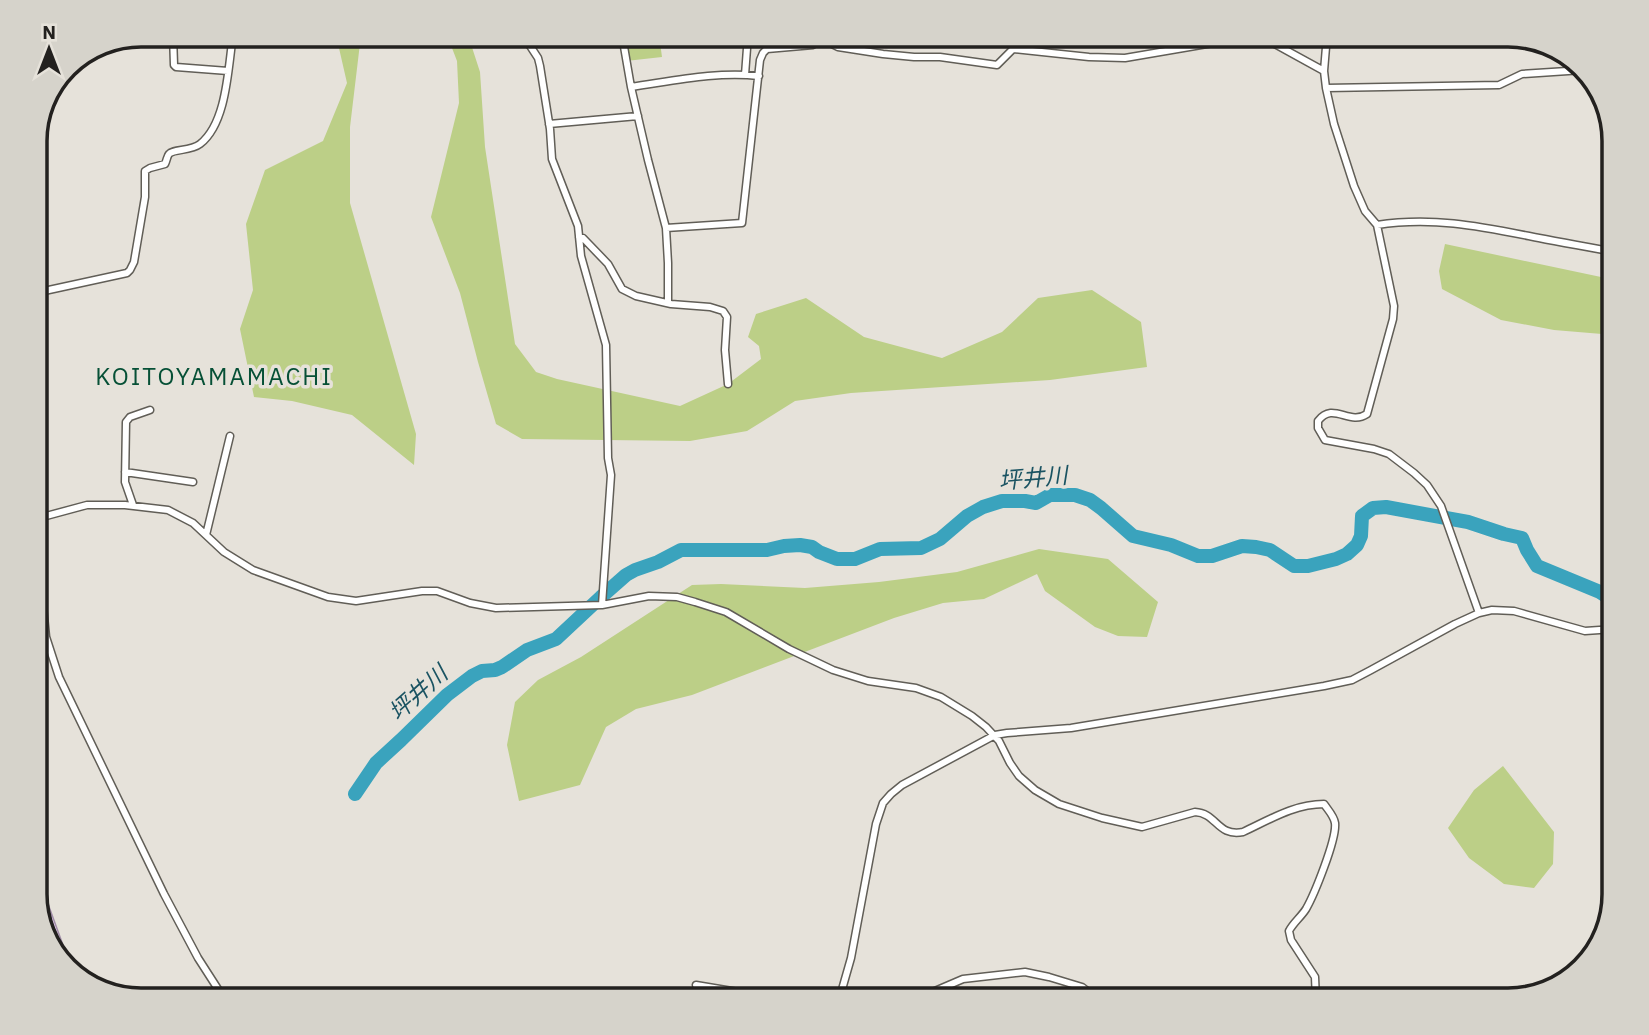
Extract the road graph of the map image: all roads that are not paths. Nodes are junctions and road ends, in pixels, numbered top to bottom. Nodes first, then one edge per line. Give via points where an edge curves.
1 (173, 47) edge
2 (231, 47) edge
3 (531, 47) edge
4 (624, 47) edge
5 (747, 47) edge
6 (790, 47) edge
7 (838, 47) edge
8 (1189, 47) edge
9 (1280, 47) edge
10 (1326, 47) edge
11 (228, 71) junction
12 (1324, 71) junction
13 (1569, 71) edge
14 (745, 75) junction
15 (759, 76) junction
16 (631, 87) junction
17 (1326, 88) junction
18 (638, 116) junction
19 (549, 124) junction
20 (1377, 225) junction
21 (666, 228) junction
22 (579, 237) junction
23 (1602, 250) edge
24 (47, 290) edge
25 (668, 303) junction
26 (728, 384) dead end
27 (150, 410) dead end
28 (230, 436) dead end
29 (125, 472) junction
30 (193, 482) dead end
31 (133, 505) junction
32 (47, 516) edge
33 (206, 535) junction
34 (602, 605) junction
35 (1479, 613) junction
36 (1602, 630) edge
37 (47, 640) edge
38 (995, 735) junction
39 (696, 985) dead end
40 (217, 988) edge
41 (714, 988) edge
42 (843, 988) edge
43 (942, 988) edge
44 (1083, 988) edge
45 (1315, 988) edge

1 - 11 street via 176,67
2 - 11 street
3 - 19 street via 540,66
4 - 16 street
5 - 14 street
6 - 15 street via 767,49 760,60
7 - 8 street via 998,65 1013,49 1125,58
9 - 12 street
10 - 12 street
11 - 24 street via 221,114 209,136 193,149 170,152 165,164 145,171 145,197 130,270
12 - 17 street
13 - 17 street via 1522,74 1499,85
14 - 15 street
14 - 16 street
15 - 21 street via 742,223
16 - 18 street
17 - 20 street via 1354,186
18 - 19 street
18 - 21 street
19 - 22 street via 555,168
20 - 23 street via 1450,222
20 - 35 street via 1394,319 1375,388 1363,417 1326,414 1318,428 1329,441 1381,451 1427,485 1441,507
21 - 25 street
22 - 25 street via 608,264 622,289
22 - 34 street via 607,359 611,475
25 - 26 street via 710,307 726,314
27 - 29 street via 126,422
28 - 33 street
29 - 30 street
29 - 31 street
31 - 32 street via 87,505
31 - 33 street via 168,510
33 - 34 street via 253,570 328,597 356,601 437,591 496,608
34 - 38 street via 649,596 695,601 726,612 833,670 941,697
35 - 36 street via 1502,610 1586,631
35 - 38 street via 1352,680 1071,727
37 - 40 street via 59,677 164,894
38 - 42 street via 902,785 883,803
38 - 45 street via 1015,772 1043,795 1135,827 1195,811 1236,833 1298,807 1324,804 1335,823 1334,835 1306,909 1289,931 1315,977
39 - 41 street
43 - 44 street via 963,979 1025,972

